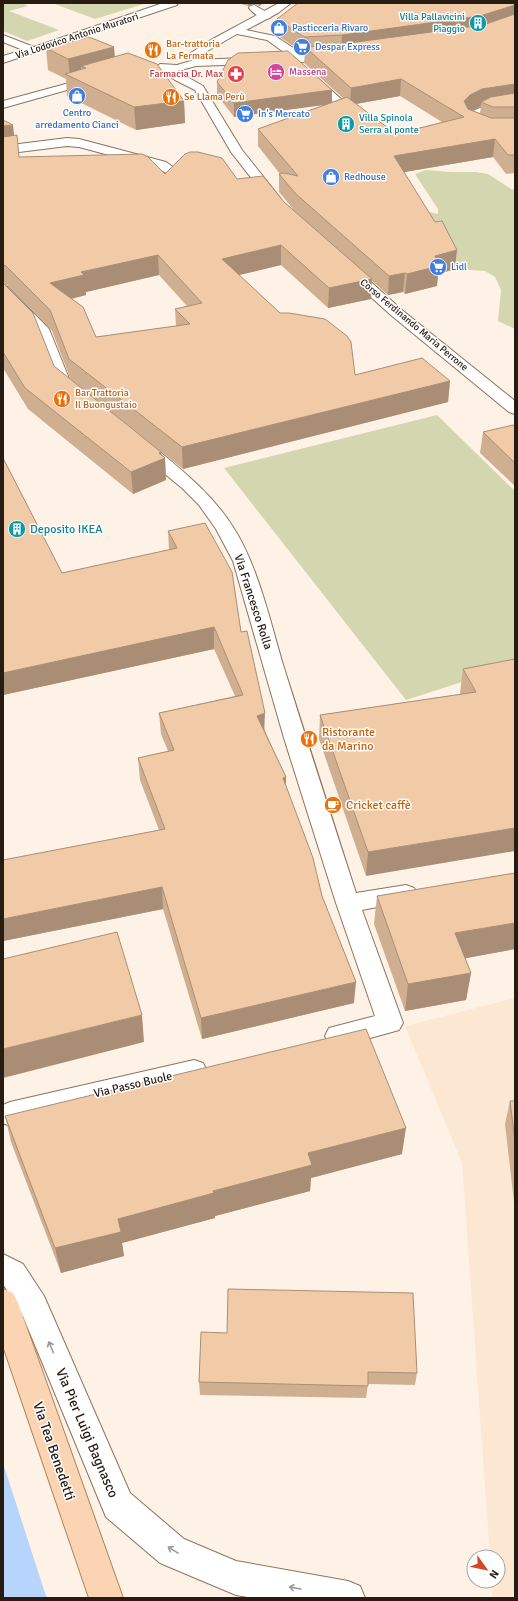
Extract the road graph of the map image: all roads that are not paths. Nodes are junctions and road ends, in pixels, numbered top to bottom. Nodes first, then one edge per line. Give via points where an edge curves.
1 (173, 3) edge
2 (286, 3) edge
3 (254, 8) dead end
4 (266, 16) junction
5 (237, 31) junction
6 (3, 38) edge
7 (204, 47) junction
8 (32, 50) junction
9 (348, 55) edge
10 (192, 59) junction
11 (291, 59) junction
12 (304, 59) junction
13 (3, 60) edge
14 (151, 64) edge
15 (165, 68) junction
16 (105, 76) edge
17 (200, 85) junction
18 (3, 105) edge
19 (515, 105) edge
20 (345, 108) edge
21 (515, 130) edge
22 (16, 135) edge
23 (36, 146) junction
24 (3, 150) edge
25 (174, 173) edge
26 (285, 212) edge
27 (337, 259) edge
28 (3, 290) edge
29 (86, 402) edge
30 (515, 409) edge
31 (128, 435) edge
32 (425, 890) edge
33 (348, 903) junction
34 (315, 1041) edge
35 (217, 1065) edge
36 (10, 1114) edge
37 (3, 1268) edge
38 (3, 1303) edge
39 (106, 1598) edge
40 (348, 1598) edge

1 - 8 street, Via Lodovico Antonio Muratori
2 - 4 street
3 - 4 street
4 - 5 street
5 - 7 street
5 - 12 street via 274,39 295,56
6 - 8 street
7 - 10 street
7 - 10 street via 179,53
8 - 13 street, Via Lodovico Antonio Muratori
9 - 12 street
10 - 11 street
10 - 15 street via 182,68
10 - 17 street
11 - 12 street
11 - 20 street
14 - 15 street
15 - 17 street via 179,78
16 - 18 street
17 - 26 street via 237,152
19 - 21 street via 477,113 470,119 471,123 490,130
22 - 23 street
23 - 24 street
23 - 25 street via 79,143 154,163
27 - 30 street, Corso Ferdinando Maria Perrone via 397,313
28 - 29 street via 44,332 63,383
31 - 33 street, Via Francesco Rolla via 205,501 225,528 242,561
32 - 33 street
33 - 34 street via 390,1023
35 - 36 street, Via Passo Buole
40 -> 37 street, Via Pier Luigi Bagnasco via 236,1578 172,1551 118,1505 34,1306 13,1274
38 - 39 main road, Via Tea Benedetti

